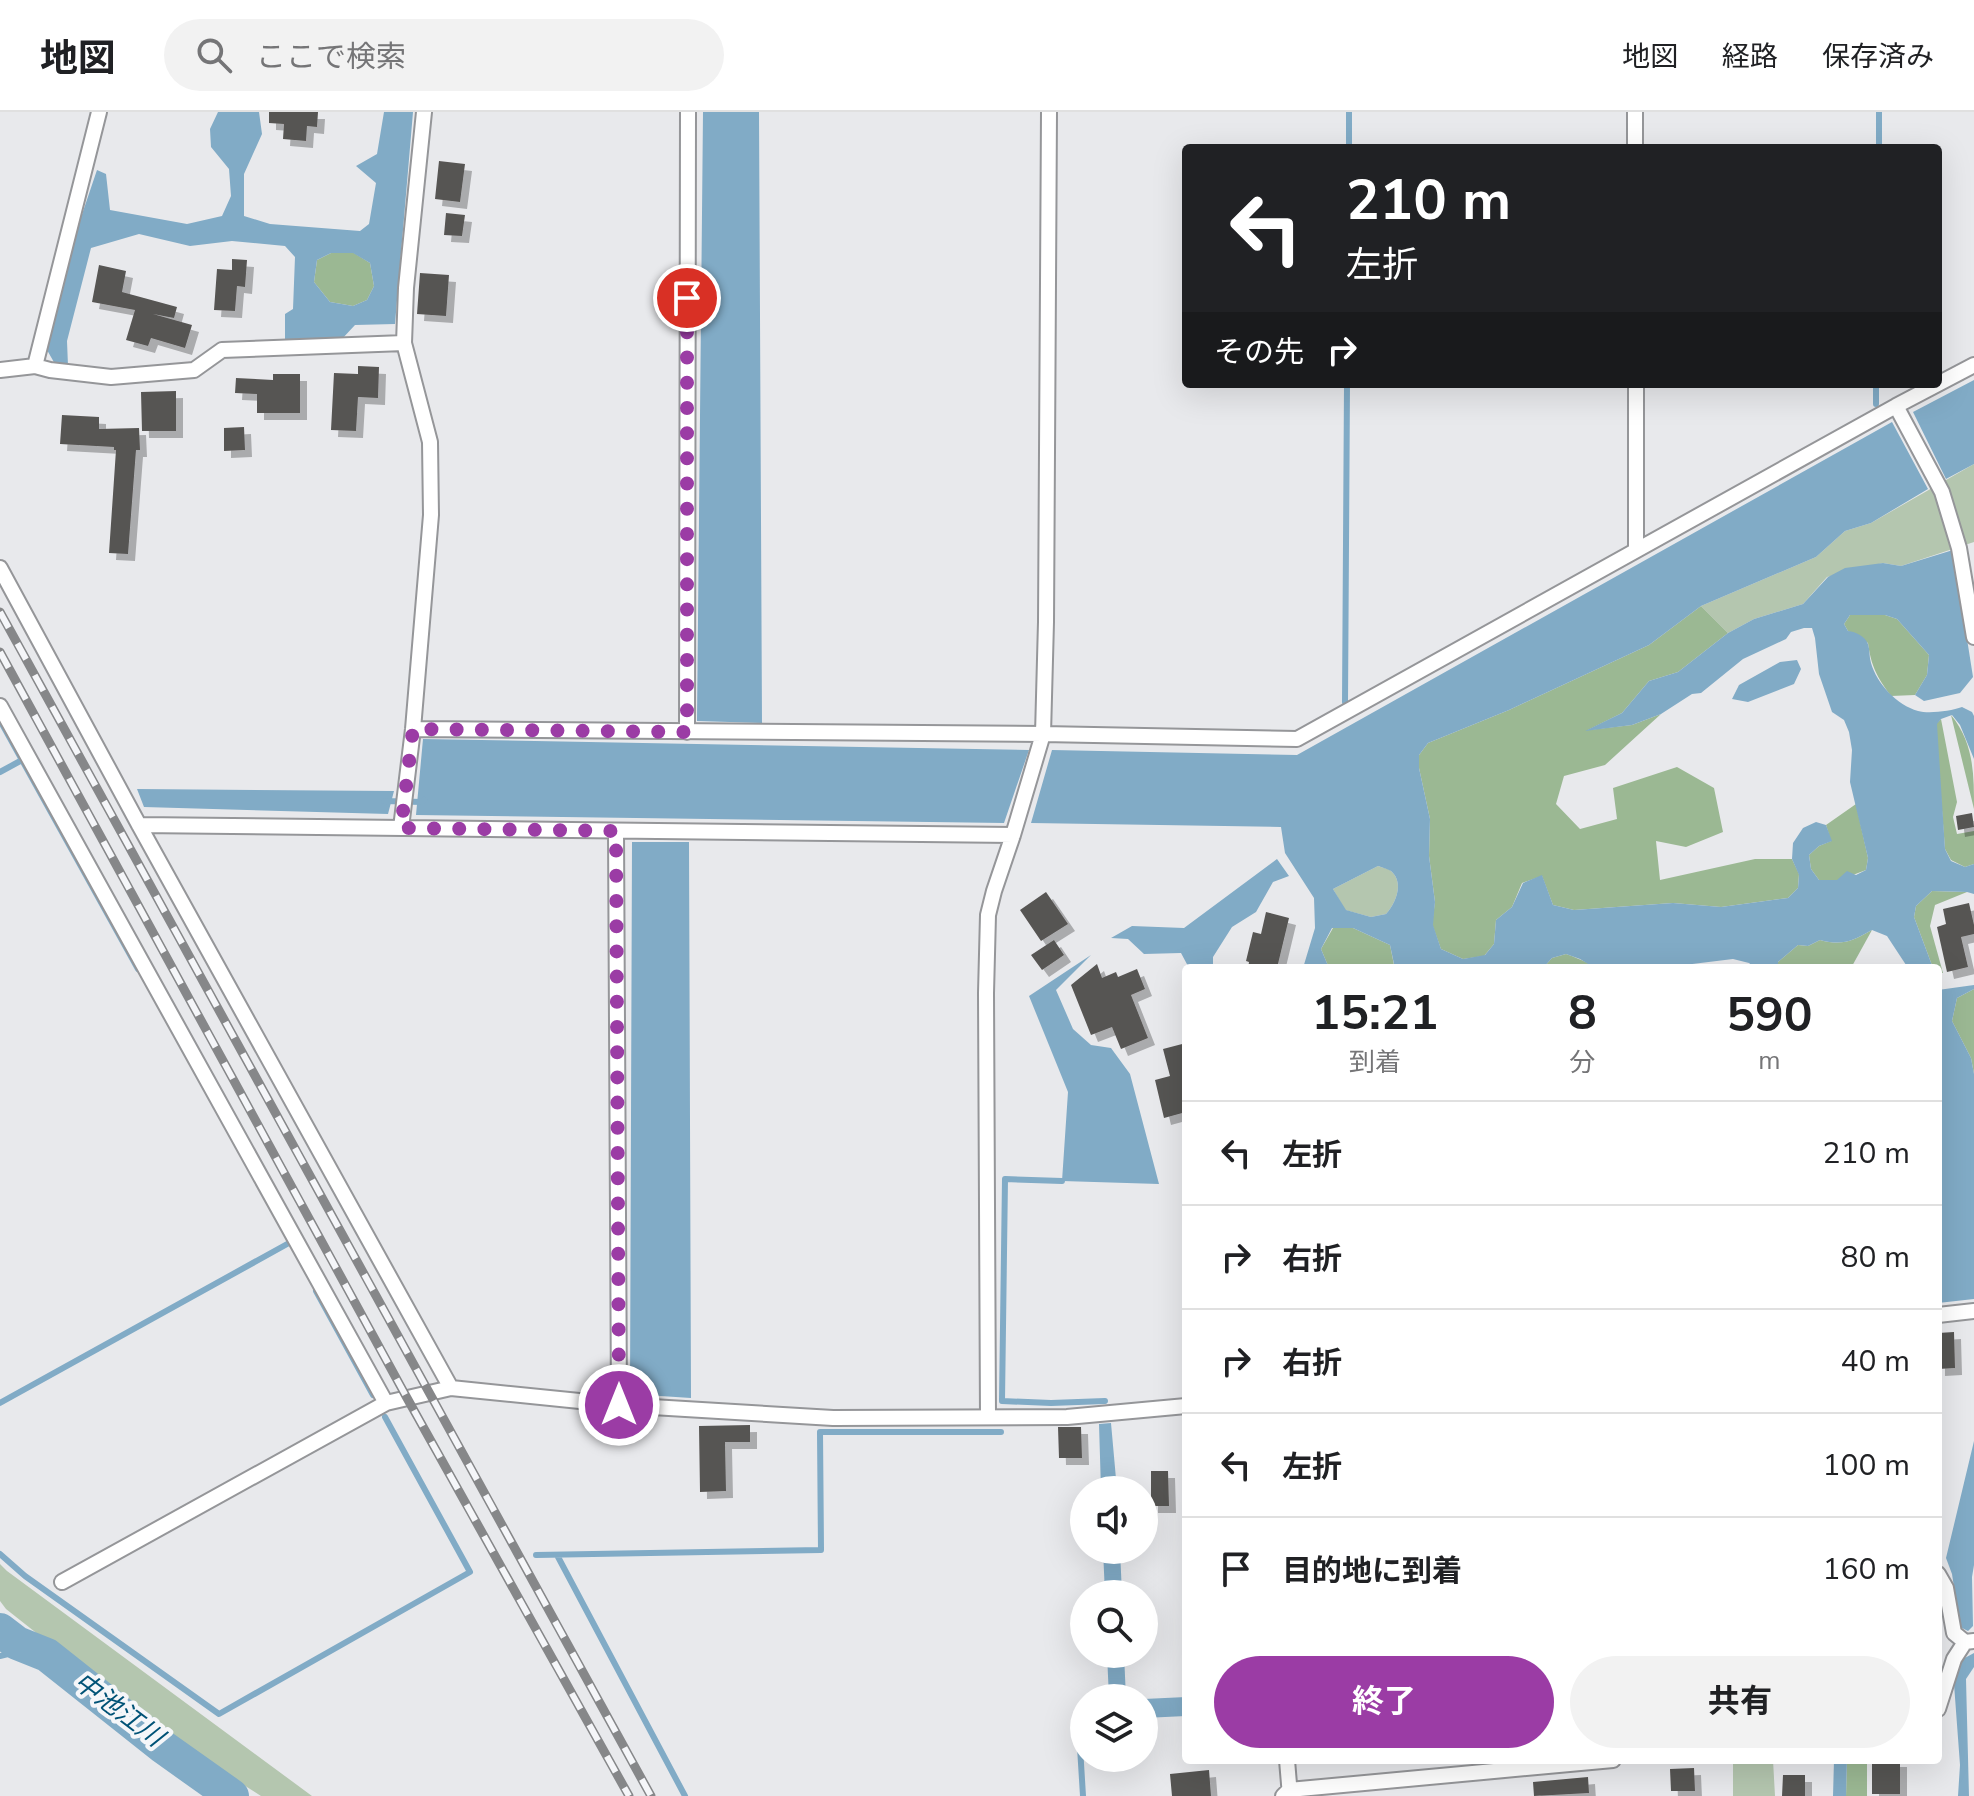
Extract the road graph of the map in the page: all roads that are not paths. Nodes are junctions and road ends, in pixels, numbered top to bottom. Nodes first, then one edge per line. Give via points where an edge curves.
1 (99, 112) edge
2 (424, 112) edge
3 (688, 112) edge
4 (1049, 112) edge
5 (1635, 112) edge
6 (1635, 144) edge
7 (404, 343) junction
8 (1974, 365) edge
9 (42, 368) junction
10 (0, 370) edge
11 (1942, 382) edge
12 (1636, 388) edge
13 (1930, 388) edge
14 (1896, 406) junction
15 (1636, 549) junction
16 (0, 568) edge
17 (1974, 637) edge
18 (0, 706) edge
19 (413, 729) junction
20 (687, 732) junction
21 (1043, 734) junction
22 (139, 825) junction
23 (401, 828) junction
24 (616, 831) junction
25 (1013, 835) junction
26 (1974, 1311) edge
27 (1942, 1315) edge
28 (451, 1388) junction
29 (386, 1403) junction
30 (619, 1405) junction
31 (1182, 1406) edge
32 (988, 1417) junction
33 (1942, 1581) edge
34 (62, 1582) dead end
35 (1970, 1641) edge
36 (1942, 1696) edge
37 (1287, 1764) edge
38 (1575, 1764) edge
39 (1287, 1794) edge

1 - 9 street
2 - 7 street
3 - 20 street
4 - 21 street
5 - 6 street
7 - 9 street via 222,350 194,370 111,377
7 - 19 street via 430,442 431,515
8 - 11 street
9 - 10 street
12 - 15 street
13 - 14 street
14 - 15 street
14 - 17 street via 1942,492 1959,548
15 - 21 street via 1297,739
16 - 22 street
18 - 29 street
19 - 20 street
19 - 23 street
20 - 21 street
21 - 25 street
22 - 23 street
22 - 28 street
23 - 24 street
24 - 25 street
24 - 30 street
25 - 32 street via 988,915
26 - 27 street
28 - 29 street
28 - 30 street
29 - 34 street
30 - 32 street via 833,1418
31 - 32 street via 1067,1417
33 - 35 street via 1954,1633
35 - 36 street via 1954,1659
37 - 39 street
38 - 39 street

